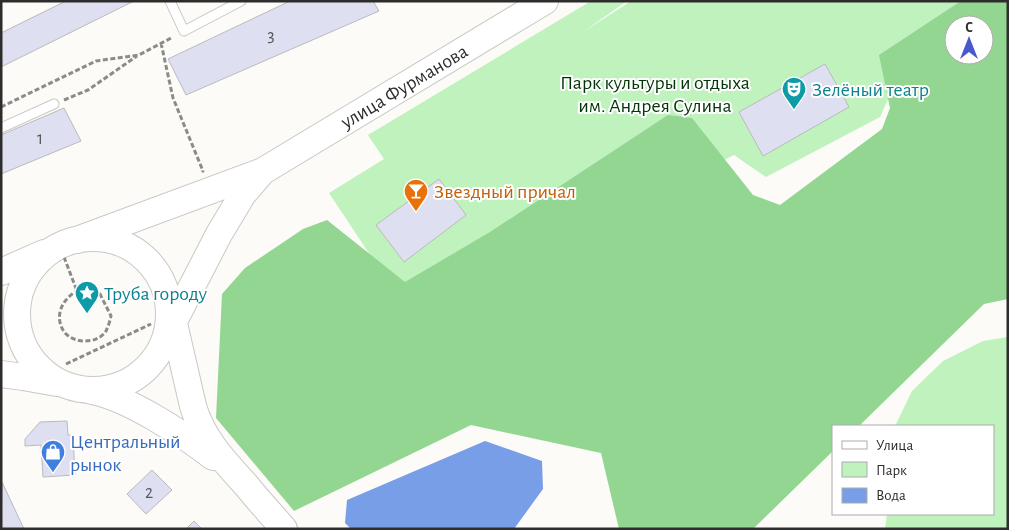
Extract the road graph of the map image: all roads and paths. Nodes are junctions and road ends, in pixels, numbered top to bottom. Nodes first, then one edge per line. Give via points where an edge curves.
1 (170, 1) edge
2 (241, 1) edge
3 (545, 1) edge
4 (139, 55) junction
5 (54, 104) joint
6 (1, 107) edge
7 (1, 128) edge
8 (203, 171) dead end
9 (263, 171) junction
10 (77, 240) junction
11 (51, 250) junction
12 (207, 258) junction
13 (1, 272) edge
14 (169, 317) junction
15 (97, 340) junction
16 (100, 347) junction
17 (1, 374) edge
18 (51, 378) junction
19 (92, 391) junction
20 (190, 391) junction
21 (234, 472) junction
22 (281, 528) edge

1 - 2 lane via 184,31
3 - 9 main road, улица Фурманова
4 - 5 path via 88,90
4 - 6 path via 96,61
4 - 8 path via 161,43 173,98
5 - 7 lane
9 - 10 main road
9 - 12 main road via 243,194
10 - 11 main road
10 - 14 main road via 96,238 123,244 147,261 164,287
11 - 13 main road
11 - 18 main road via 28,273 17,302 17,324 22,345 31,360
12 - 14 main road
12 - 20 main road via 193,307
14 - 16 path
14 - 19 main road via 159,353 146,369 114,388
14 - 20 main road
15 - 15 path via 84,342 66,334 59,322 61,307 77,291 100,294 111,316 106,332
15 - 16 path
16 - 18 path via 59,367
17 - 18 main road
18 - 19 main road
19 - 21 main road via 133,407 174,430
20 - 21 main road via 196,419 204,435
21 - 22 main road

